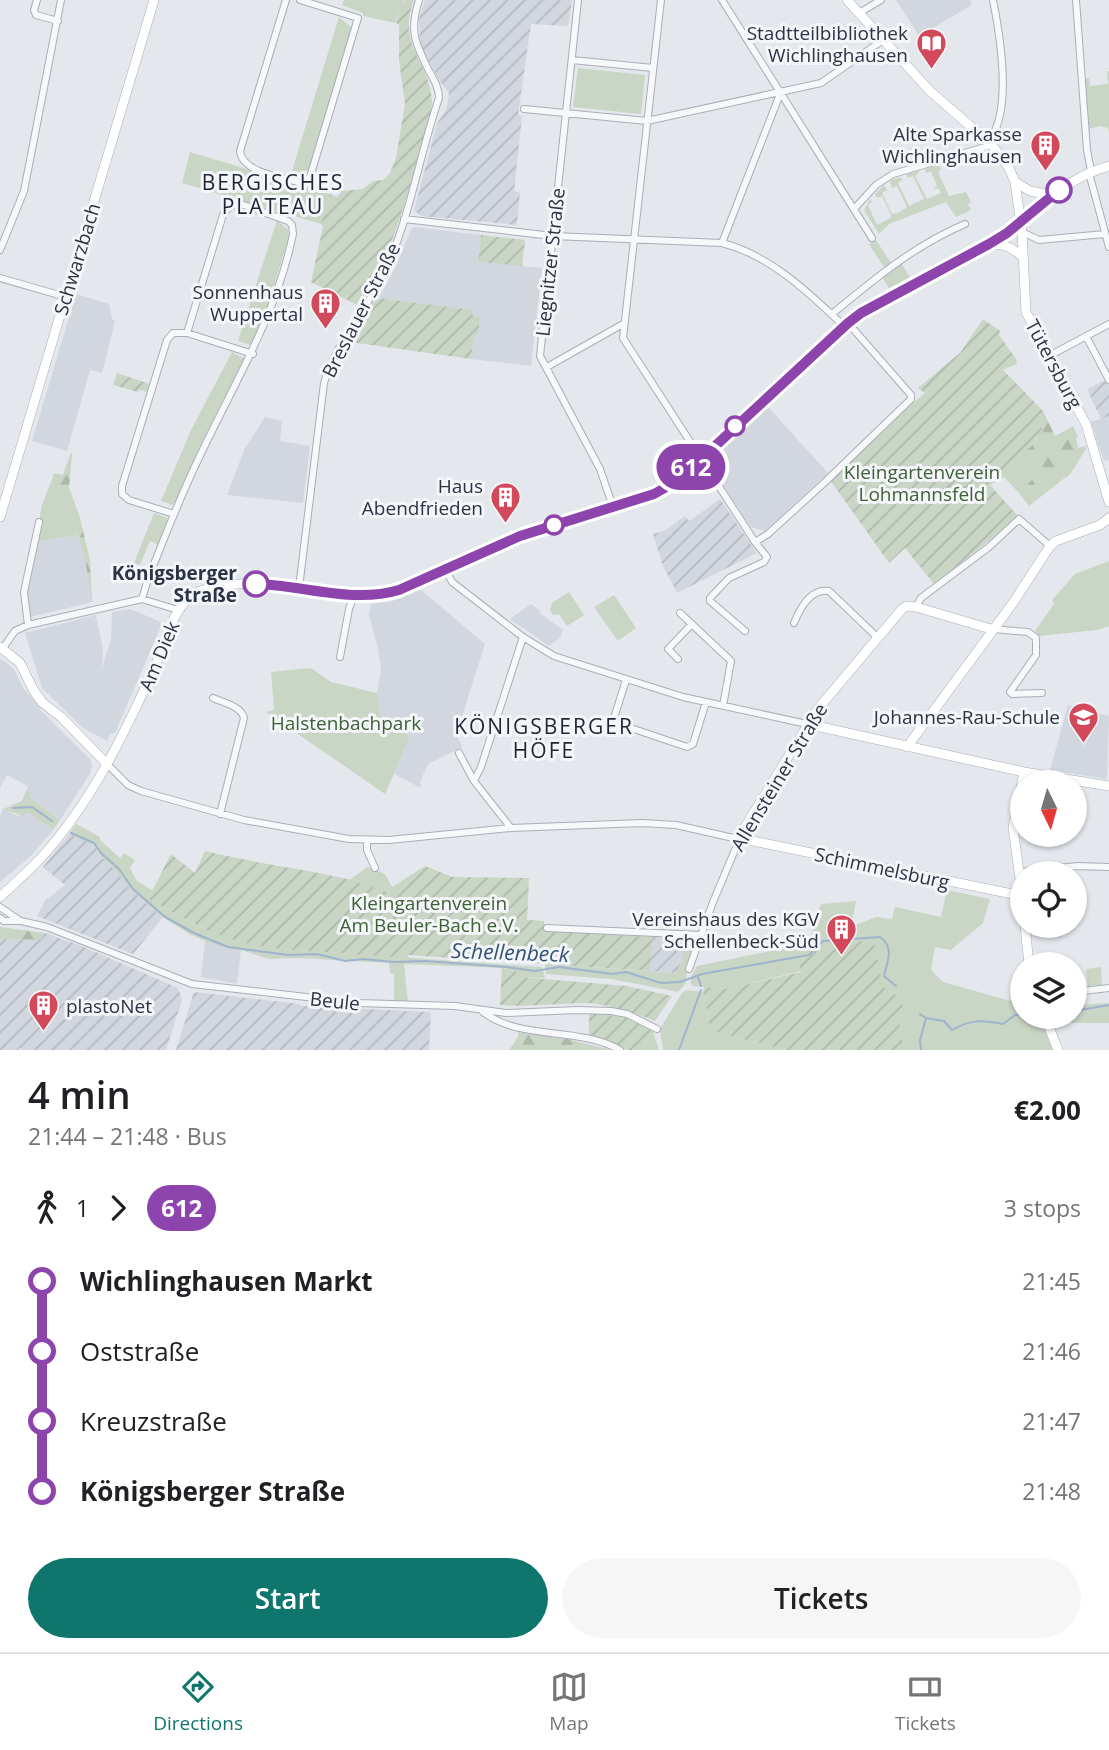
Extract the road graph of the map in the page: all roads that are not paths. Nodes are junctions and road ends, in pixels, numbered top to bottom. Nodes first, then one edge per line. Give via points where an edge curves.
1 (37, 0) edge
2 (61, 0) edge
3 (154, 0) edge
4 (286, 0) edge
5 (300, 0) edge
6 (419, 0) edge
7 (578, 0) edge
8 (661, 0) edge
9 (722, 0) edge
10 (847, 0) edge
11 (881, 0) edge
12 (993, 0) edge
13 (1076, 0) edge
14 (859, 13) junction
15 (58, 21) junction
16 (883, 40) junction
17 (572, 60) junction
18 (653, 68) junction
19 (780, 94) junction
20 (524, 108) dead end
21 (566, 113) junction
22 (647, 121) junction
23 (990, 144) junction
24 (1109, 166) edge
25 (1090, 172) junction
26 (1015, 182) junction
27 (1050, 195) junction
28 (854, 209) junction
29 (404, 219) junction
30 (1020, 221) junction
31 (965, 224) dead end
32 (1022, 232) junction
33 (1105, 234) junction
34 (553, 236) junction
35 (872, 238) dead end
36 (634, 239) junction
37 (722, 243) junction
38 (989, 244) junction
39 (1109, 247) edge
40 (0, 250) edge
41 (1023, 257) junction
42 (1, 278) edge
43 (66, 297) junction
44 (832, 314) junction
45 (623, 324) junction
46 (1109, 324) edge
47 (846, 325) junction
48 (187, 333) junction
49 (1086, 336) junction
50 (253, 354) junction
51 (1049, 356) junction
52 (547, 368) junction
53 (1109, 380) edge
54 (701, 458) junction
55 (1109, 502) edge
56 (613, 507) junction
57 (174, 514) junction
58 (0, 517) edge
59 (1109, 518) edge
60 (39, 522) dead end
61 (755, 542) junction
62 (1050, 546) junction
63 (444, 568) junction
64 (299, 588) junction
65 (354, 595) junction
66 (142, 599) junction
67 (916, 607) junction
68 (178, 610) junction
69 (680, 612) dead end
70 (794, 623) dead end
71 (692, 624) junction
72 (28, 625) junction
73 (991, 629) junction
74 (745, 631) dead end
75 (523, 637) junction
76 (877, 637) junction
77 (2, 648) edge
78 (340, 657) dead end
79 (678, 659) dead end
80 (626, 680) junction
81 (1042, 693) dead end
82 (213, 698) dead end
83 (706, 702) junction
84 (723, 706) junction
85 (807, 724) junction
86 (907, 747) junction
87 (459, 752) dead end
88 (107, 764) junction
89 (1015, 770) edge
90 (474, 781) junction
91 (1087, 782) edge
92 (1109, 786) edge
93 (220, 814) junction
94 (511, 828) junction
95 (740, 838) junction
96 (367, 841) junction
97 (1087, 866) edge
98 (1109, 867) edge
99 (375, 868) dead end
100 (1010, 893) edge
101 (0, 897) edge
102 (0, 907) edge
103 (1, 920) edge
104 (21, 921) junction
105 (547, 928) dead end
106 (700, 934) junction
107 (689, 969) dead end
108 (1109, 988) edge
109 (1087, 991) edge
110 (481, 1011) junction
111 (657, 1029) dead end
112 (1050, 1029) edge
113 (620, 1050) edge
114 (1058, 1050) edge

1 - 15 street via 36,15
2 - 15 street
3 - 43 street, Schwarzbach
4 - 5 street via 240,151 250,167 303,183 310,177 358,18
6 - 29 street, Breslauer Straße via 413,25 415,41 439,98
7 - 17 street, Liegnitzer Straße
8 - 18 street
9 - 19 street
10 - 14 street
11 - 14 street
12 - 23 street via 1002,92
13 - 25 street
14 - 16 street
15 - 40 street via 24,191
16 - 19 street via 821,83
16 - 23 street via 930,91
17 - 18 street
17 - 21 street, Liegnitzer Straße
18 - 22 street
19 - 22 street
19 - 28 street
19 - 37 street
20 - 21 street
21 - 22 street
21 - 34 street, Liegnitzer Straße
22 - 36 street
23 - 26 street
23 - 28 street via 893,174
24 - 25 street, Am Diek
25 - 27 street, Am Diek
25 - 33 street
26 - 27 street
26 - 30 street, Tütersburg
27 - 30 street, Am Diek
28 - 35 street
29 - 34 street
29 - 64 street, Breslauer Straße via 383,275 324,383
30 - 32 street, Tütersburg
30 - 38 street, Am Diek
31 - 44 street via 894,264
32 - 33 street via 1039,240
32 - 41 street, Tütersburg
33 - 39 street
34 - 36 street
34 - 52 street, Liegnitzer Straße via 540,356
36 - 37 street
36 - 45 street
37 - 44 street via 762,260
38 - 41 street via 1011,247
38 - 47 street, Am Diek
41 - 51 street, Tütersburg via 1026,312
42 - 43 street
43 - 58 street, Schwarzbach
44 - 47 street
45 - 52 street
45 - 54 street via 623,338
46 - 49 street
47 - 54 street, Am Diek
47 - 61 street via 911,399
48 - 50 street
48 - 50 street via 226,209 241,204 279,216 292,225 292,238
48 - 57 street via 173,333 167,340 121,490 129,500
49 - 51 street
49 - 53 street
50 - 57 street
51 - 55 street, Tütersburg via 1086,424
52 - 56 street, Liegnitzer Straße via 600,469
54 - 56 street, Am Diek via 659,492
54 - 61 street
56 - 63 street, Am Diek via 520,536
57 - 66 street
59 - 62 street
60 - 72 street via 24,593
61 - 74 street via 766,560 724,582 710,599
62 - 67 street, Allensteiner Straße via 1019,519 921,598
62 - 73 street
63 - 65 street, Am Diek via 391,592
63 - 75 street via 452,582
64 - 65 street, Am Diek
64 - 68 street, Am Diek via 220,586 194,594
65 - 78 street
66 - 68 street
66 - 72 street
67 - 73 street
67 - 76 street, Allensteiner Straße via 902,609
68 - 88 street, Am Diek
69 - 71 street
70 - 76 street via 799,609 824,589
71 - 79 street via 668,649
71 - 84 street via 731,661
72 - 77 street via 15,631
73 - 81 street via 1034,635 1036,655 1010,692
73 - 86 street
75 - 80 street via 554,656
75 - 90 street
76 - 85 street, Allensteiner Straße
77 - 88 street via 20,663 42,702
80 - 83 street
80 - 83 street via 615,723 687,747
82 - 93 street via 237,708 244,718
83 - 84 street
84 - 85 street
85 - 86 street
85 - 95 street, Allensteiner Straße
86 - 89 street
87 - 90 street
88 - 93 street via 134,788
88 - 101 street, Am Diek via 51,846
90 - 94 street
91 - 92 street
93 - 96 street
94 - 95 street via 642,823
94 - 96 street
95 - 100 street, Schimmelsburg
95 - 106 street, Allensteiner Straße
96 - 99 street
97 - 98 street
102 - 104 street, Beule
103 - 104 street, Beule
104 - 110 street, Beule via 97,945 192,984
105 - 106 street
106 - 107 street, Allensteiner Straße
108 - 109 street
110 - 111 street, Beule via 611,1011
110 - 113 street via 521,1029 587,1039
112 - 114 street

